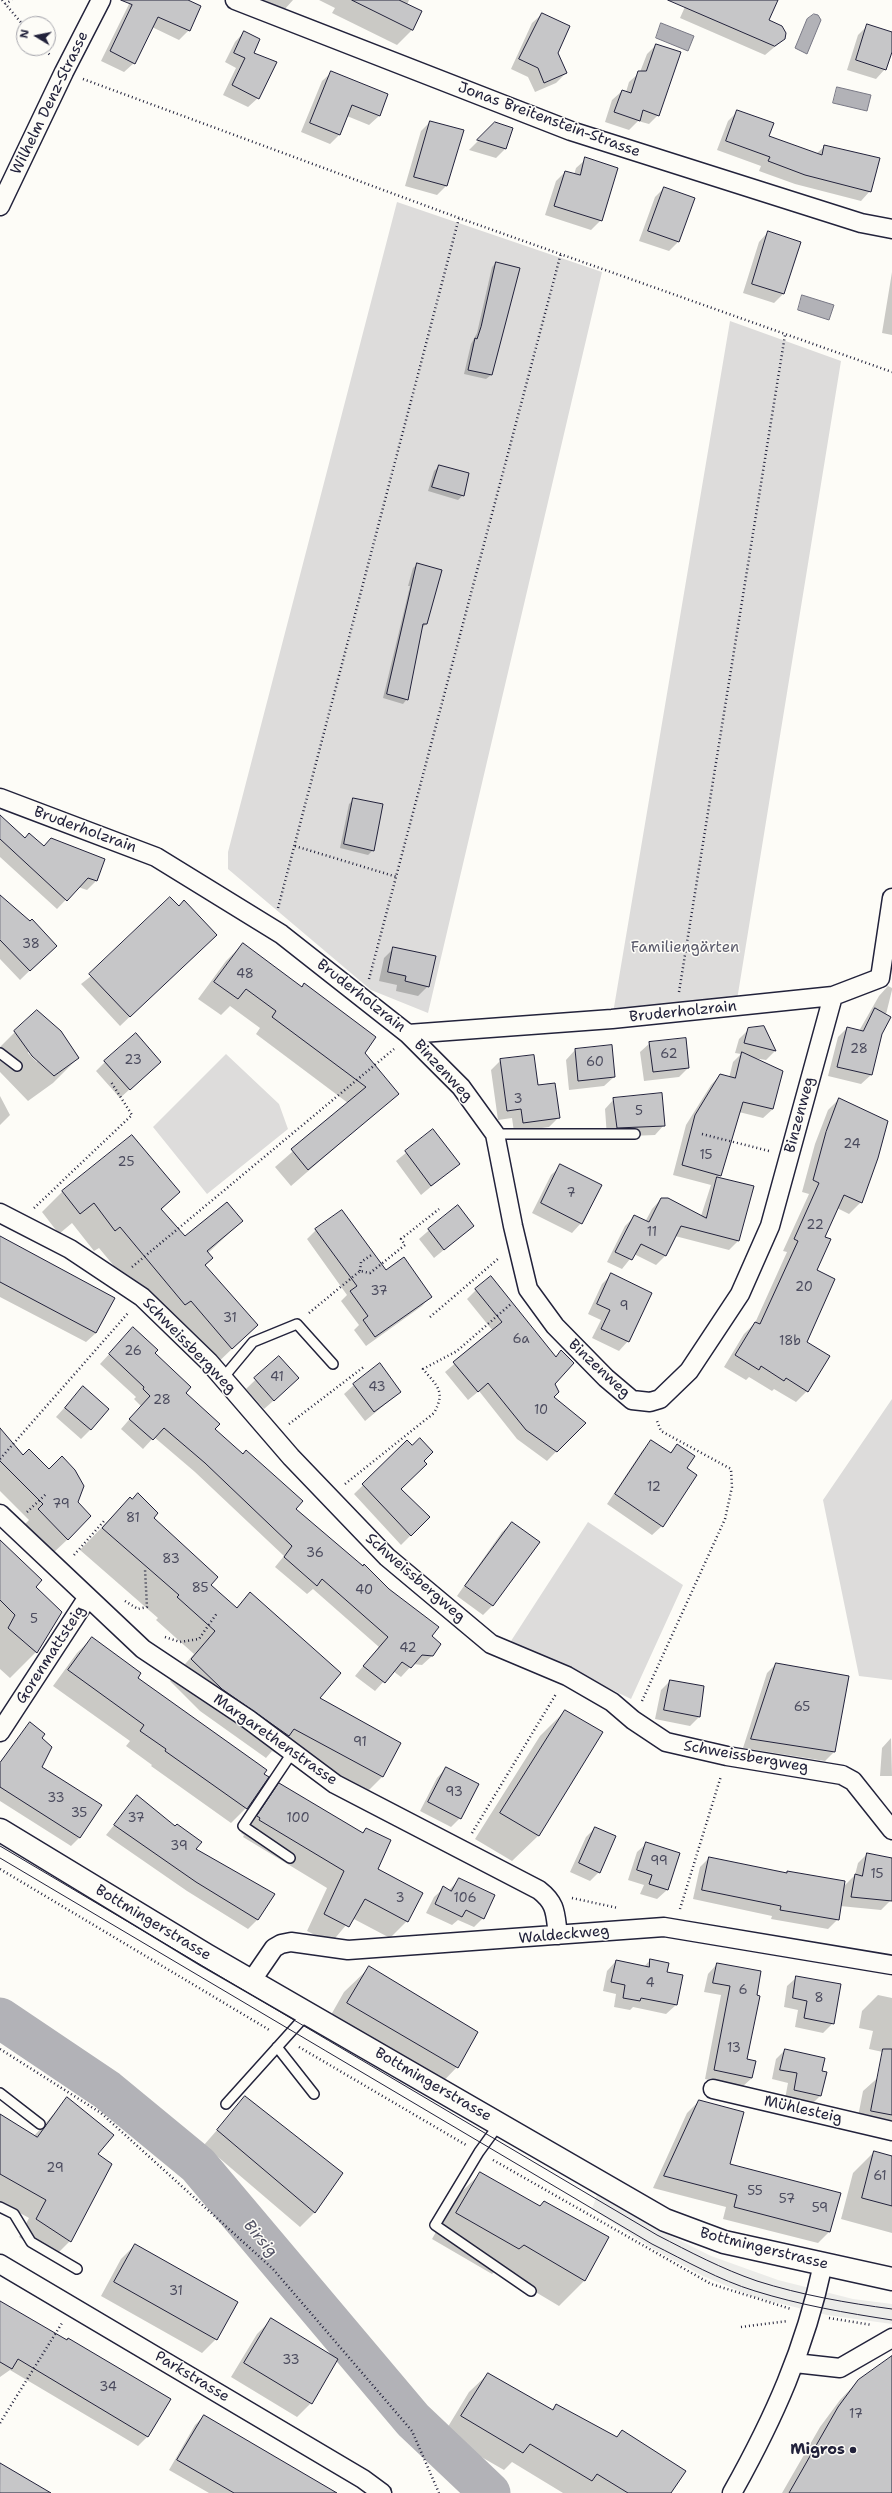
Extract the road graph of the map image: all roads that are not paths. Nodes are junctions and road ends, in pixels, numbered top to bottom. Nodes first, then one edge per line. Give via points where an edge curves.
1 (101, 0) edge
2 (235, 0) edge
3 (0, 206) edge
4 (892, 229) edge
5 (0, 798) edge
6 (892, 898) edge
7 (886, 981) edge
8 (833, 996) junction
9 (409, 1035) junction
10 (0, 1052) edge
11 (17, 1066) dead end
12 (495, 1134) junction
13 (635, 1134) dead end
14 (0, 1213) edge
15 (333, 1364) dead end
16 (223, 1378) junction
17 (6, 1520) edge
18 (88, 1597) junction
19 (0, 1732) edge
20 (292, 1752) junction
21 (0, 1830) edge
22 (892, 1830) edge
23 (290, 1858) dead end
24 (558, 1935) junction
25 (892, 1965) edge
26 (252, 1980) junction
27 (308, 2013) junction
28 (277, 2047) junction
29 (713, 2089) dead end
30 (0, 2093) edge
31 (314, 2094) dead end
32 (226, 2104) dead end
33 (500, 2123) junction
34 (40, 2124) dead end
35 (892, 2131) edge
36 (0, 2207) edge
37 (0, 2264) edge
38 (823, 2264) junction
39 (77, 2269) dead end
40 (892, 2280) edge
41 (531, 2291) dead end
42 (891, 2341) edge
43 (795, 2363) junction
44 (382, 2493) edge
45 (732, 2493) edge

1 - 3 street, Wilhelm Denz-Strasse
2 - 4 street, Jonas Breitenstein-Strasse via 571,131 861,223
5 - 9 street, Bruderholzrain via 156,857 272,928
6 - 7 street
7 - 8 street, Bruderholzrain
8 - 9 street, Bruderholzrain via 681,1012
8 - 12 street, Binzenweg via 770,1226 740,1294 689,1371 660,1399 650,1402 632,1400 606,1378 555,1326 528,1289
9 - 12 street, Binzenweg via 461,1087
10 - 11 lane
12 - 13 lane
14 - 16 street, Schweissbergweg via 70,1249 142,1297
15 - 16 lane via 297,1324 253,1342
16 - 22 street, Schweissbergweg via 273,1436 387,1557 491,1644 567,1676 612,1702 666,1742 727,1756 842,1775 853,1781
17 - 18 street, Margarethenstrasse
18 - 19 street, Gorenmattsteig
18 - 20 street, Margarethenstrasse via 143,1649 248,1719
20 - 23 lane via 243,1826
20 - 24 street, Margarethenstrasse via 335,1784 539,1890 554,1905
21 - 26 main road, Bottmingerstrasse via 199,1951
24 - 25 street, Waldeckweg via 664,1928
24 - 26 street, Waldeckweg via 348,1950 291,1942 274,1948
26 - 27 main road, Bottmingerstrasse
27 - 28 lane
27 - 33 main road, Bottmingerstrasse
28 - 31 lane
28 - 32 lane
29 - 35 street, Mühlesteig
30 - 34 lane
33 - 38 main road, Bottmingerstrasse via 638,2205 679,2226 724,2242
33 - 41 lane via 434,2225
36 - 39 lane via 14,2214 31,2242
37 - 44 street, Parkstrasse via 363,2478
38 - 40 main road, Bottmingerstrasse
38 - 43 street via 811,2315
42 - 43 street via 840,2368
43 - 45 street via 766,2432

